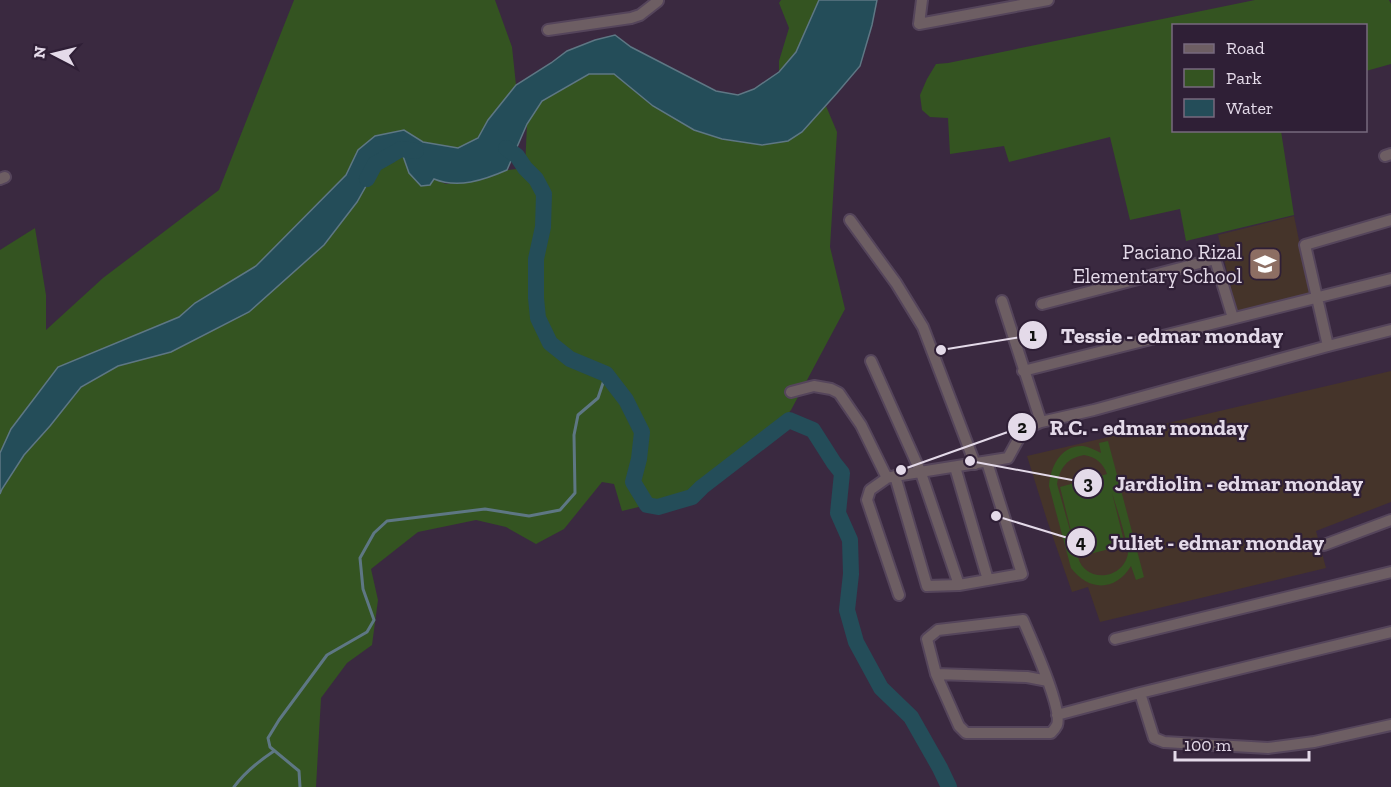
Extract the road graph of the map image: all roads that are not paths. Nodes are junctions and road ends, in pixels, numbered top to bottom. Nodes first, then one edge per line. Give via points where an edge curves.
1 (657, 0) edge
2 (922, 0) edge
3 (1048, 0) edge
4 (548, 30) dead end
5 (850, 220) dead end
6 (1391, 220) edge
7 (1391, 279) edge
8 (1317, 297) junction
9 (1002, 301) dead end
10 (1042, 304) dead end
11 (1233, 318) junction
12 (1391, 330) edge
13 (1328, 346) junction
14 (871, 361) dead end
15 (1023, 371) junction
16 (791, 392) dead end
17 (1041, 422) junction
18 (987, 462) junction
19 (975, 464) junction
20 (955, 467) junction
21 (921, 473) junction
22 (891, 477) junction
23 (1391, 520) edge
24 (1324, 545) dead end
25 (1391, 572) edge
26 (988, 580) junction
27 (959, 585) junction
28 (899, 595) dead end
29 (1391, 632) edge
30 (1115, 639) dead end
31 (936, 674) junction
32 (1048, 681) junction
33 (1140, 693) junction
34 (1058, 715) junction
35 (1391, 725) edge

1 - 4 street via 631,18
2 - 3 street via 919,24
5 - 19 street via 923,327
6 - 8 street via 1305,245
7 - 8 street
8 - 11 street
8 - 13 street
9 - 15 street
10 - 11 street via 1215,259
11 - 15 street
12 - 13 street
13 - 17 street
14 - 21 street
15 - 17 street
16 - 22 street via 814,386 839,393
17 - 18 street via 1024,429 1008,458
18 - 19 street
18 - 26 street via 1022,574
19 - 20 street
20 - 21 street
20 - 26 street
21 - 22 street
21 - 27 street
22 - 27 street via 927,586
22 - 28 street via 870,490 867,500
23 - 24 street
25 - 30 street
26 - 27 street
29 - 33 street
31 - 32 street
31 - 32 street via 927,639 938,630 1023,620
31 - 34 street via 959,726 966,733 1051,733 1057,726
32 - 34 street
33 - 34 street
33 - 35 street via 1154,738 1164,742 1268,748

